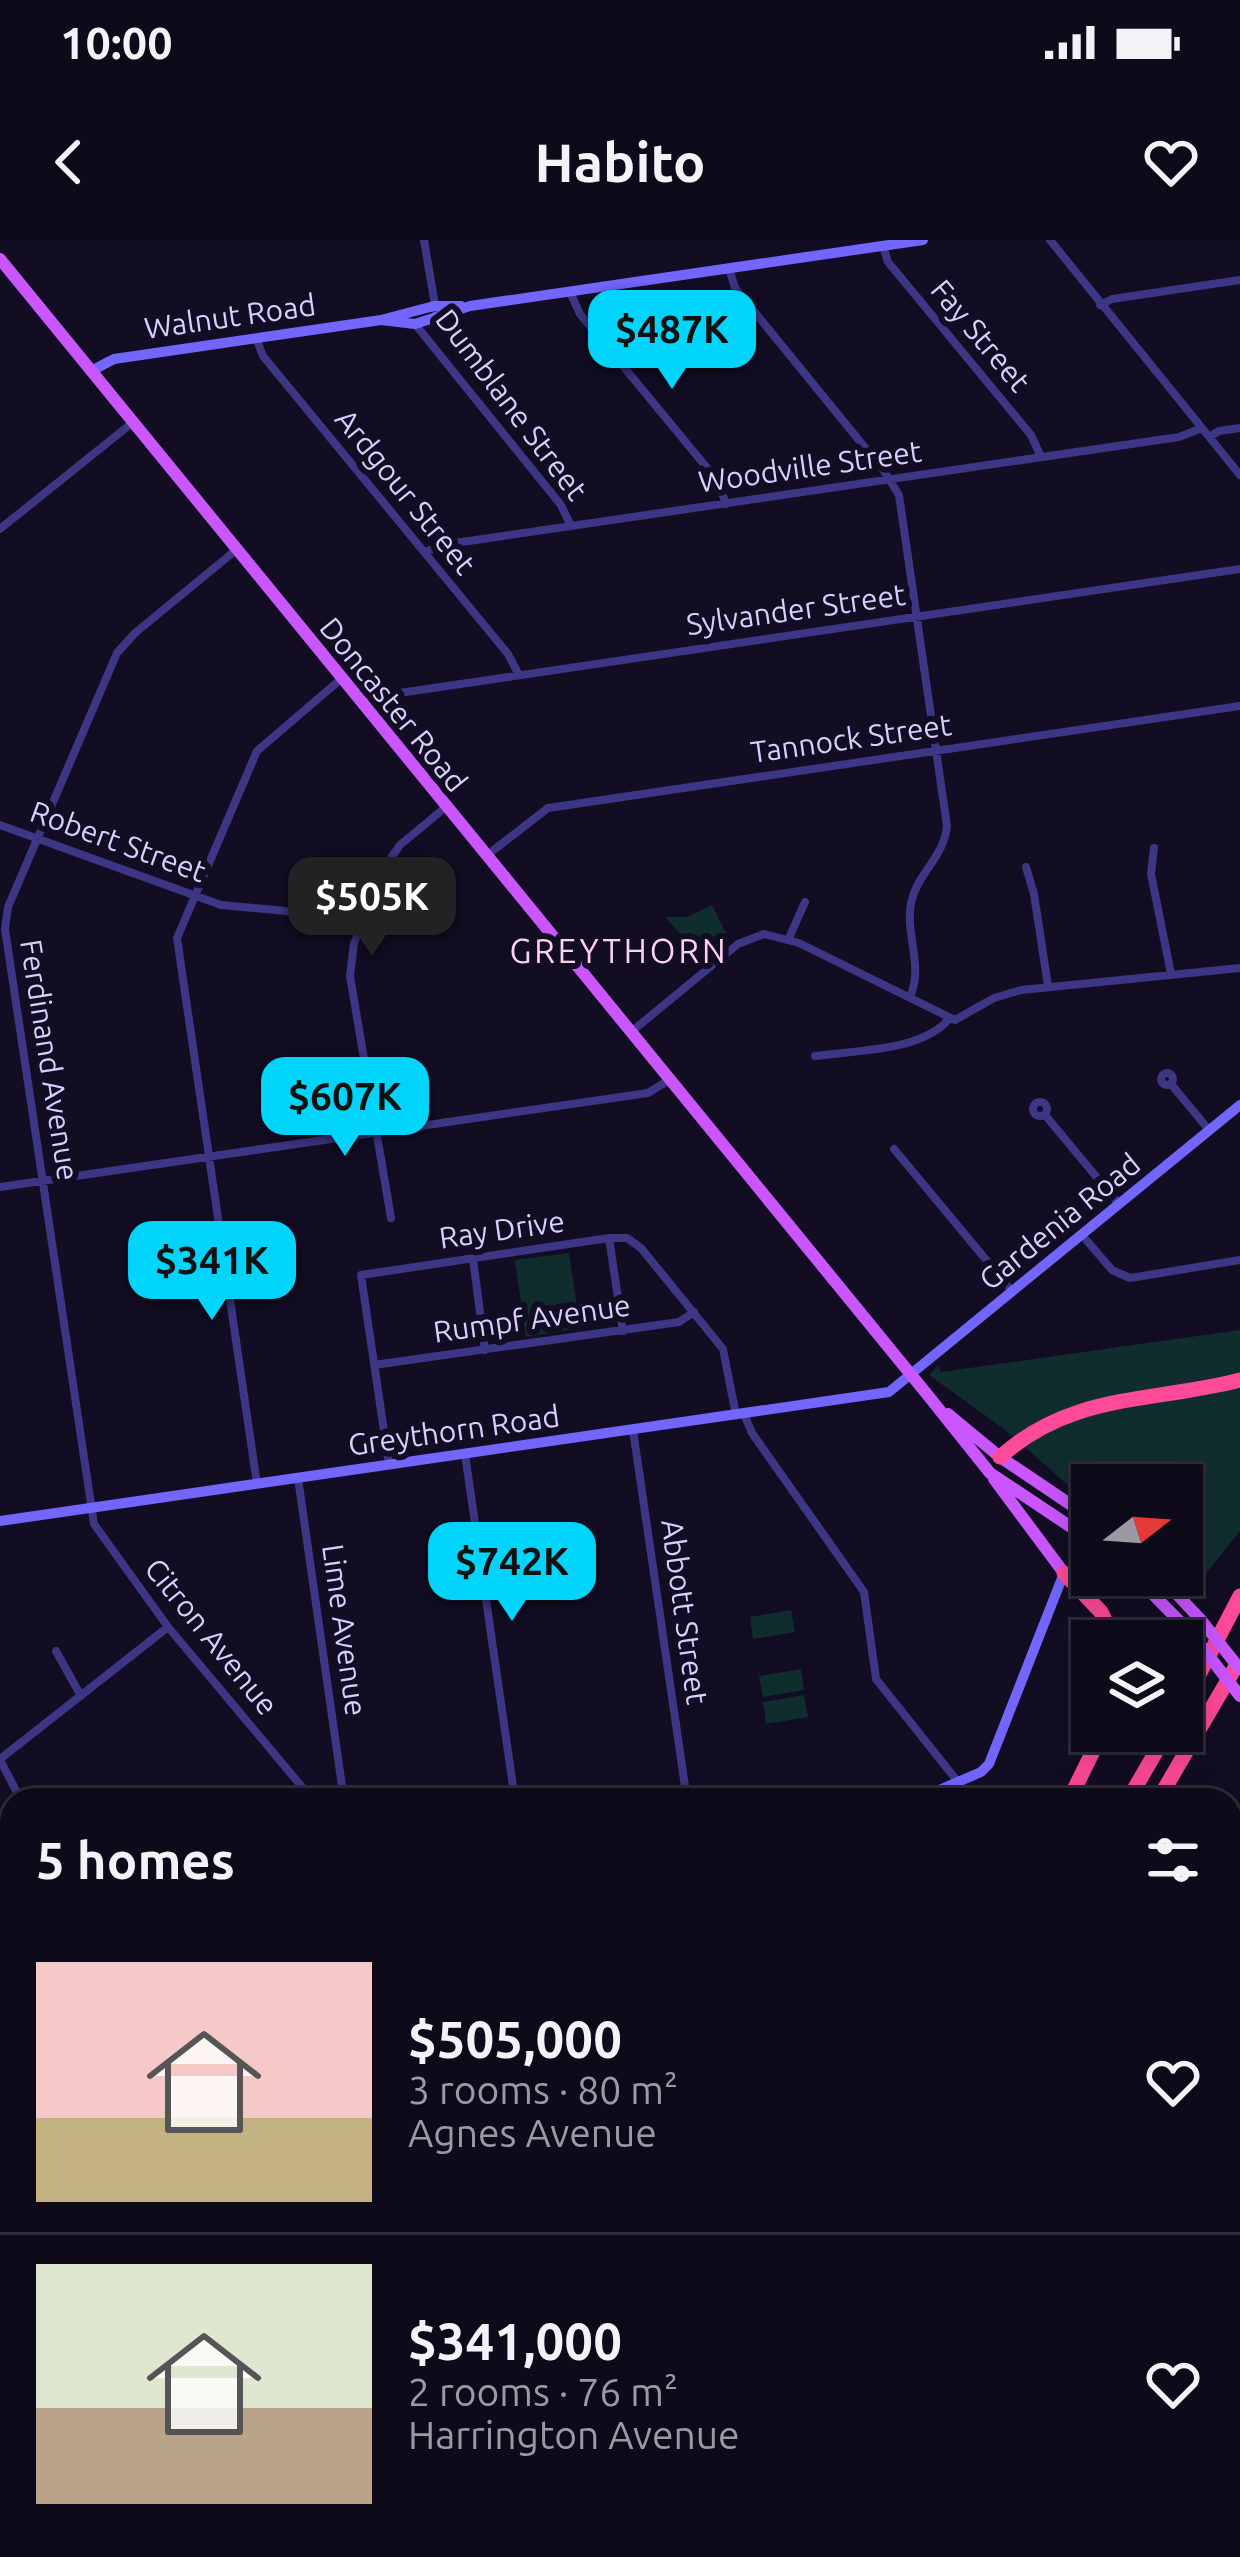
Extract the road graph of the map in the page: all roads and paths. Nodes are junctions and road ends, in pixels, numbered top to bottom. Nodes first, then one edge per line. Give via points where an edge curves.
1 (424, 240) edge
2 (923, 240) edge
3 (1050, 240) edge
4 (883, 246) junction
5 (0, 259) edge
6 (729, 268) junction
7 (1240, 280) edge
8 (570, 292) junction
9 (1100, 305) junction
10 (435, 312) junction
11 (414, 319) junction
12 (256, 338) junction
13 (91, 371) junction
14 (132, 423) junction
15 (1202, 428) junction
16 (1240, 428) edge
17 (1209, 437) junction
18 (1041, 457) junction
19 (1240, 475) edge
20 (891, 479) junction
21 (726, 504) junction
22 (571, 526) junction
23 (1, 527) edge
24 (236, 550) junction
25 (424, 552) junction
26 (1240, 569) edge
27 (916, 617) junction
28 (519, 675) junction
29 (341, 679) junction
30 (362, 705) junction
31 (1240, 706) edge
32 (936, 751) junction
33 (446, 807) junction
34 (0, 825) edge
35 (37, 838) junction
36 (1154, 848) dead end
37 (485, 856) junction
38 (1026, 867) dead end
39 (194, 894) junction
40 (805, 902) dead end
41 (362, 922) junction
42 (789, 938) junction
43 (1240, 968) edge
44 (1171, 974) junction
45 (1048, 986) junction
46 (910, 997) junction
47 (939, 1013) junction
48 (950, 1018) junction
49 (630, 1033) junction
50 (924, 1036) junction
51 (815, 1056) dead end
52 (669, 1080) junction
53 (1171, 1084) dead end
54 (1240, 1105) edge
55 (1045, 1114) dead end
56 (1209, 1130) junction
57 (376, 1132) junction
58 (894, 1149) dead end
59 (209, 1157) junction
60 (44, 1180) junction
61 (0, 1187) edge
62 (1119, 1204) junction
63 (391, 1218) dead end
64 (1082, 1234) junction
65 (609, 1238) junction
66 (472, 1259) junction
67 (1240, 1260) edge
68 (1012, 1292) junction
69 (694, 1312) junction
70 (623, 1331) junction
71 (485, 1350) junction
72 (374, 1365) junction
73 (911, 1377) junction
74 (1240, 1380) edge
75 (933, 1402) junction
76 (740, 1414) junction
77 (634, 1430) junction
78 (465, 1454) junction
79 (1000, 1457) junction
80 (388, 1465) junction
81 (990, 1473) junction
82 (298, 1478) junction
83 (257, 1484) junction
84 (1071, 1505) edge
85 (92, 1508) junction
86 (0, 1521) edge
87 (1071, 1527) edge
88 (1064, 1573) junction
89 (1155, 1596) edge
90 (1179, 1596) edge
91 (1240, 1597) edge
92 (1105, 1620) edge
93 (168, 1628) junction
94 (56, 1651) dead end
95 (1240, 1665) edge
96 (1203, 1667) edge
97 (81, 1696) junction
98 (1240, 1696) edge
99 (1093, 1752) edge
100 (1156, 1752) edge
101 (0, 1760) edge
102 (958, 1782) junction
103 (15, 1788) edge
104 (301, 1788) edge
105 (342, 1788) edge
106 (513, 1788) edge
107 (684, 1788) edge
108 (944, 1788) edge
109 (1076, 1788) edge
110 (1135, 1788) edge
111 (1165, 1788) edge

1 - 10 street
2 - 4 street, Walnut Road
3 - 9 street
4 - 6 street, Walnut Road
4 - 18 street, Fay Street
5 - 13 main road, Doncaster Road
6 - 8 street, Walnut Road
6 - 20 street via 735,288
7 - 9 street
8 - 10 street, Walnut Road
8 - 21 street via 717,480
9 - 15 street
10 - 11 street, Walnut Road
11 - 12 street, Walnut Road
11 - 22 street, Dumblane Street
12 - 13 street, Walnut Road via 111,359
12 - 25 street, Ardgour Street
13 - 14 main road, Doncaster Road
14 - 23 street
14 - 24 main road, Doncaster Road
15 - 17 street
15 - 18 street, Woodville Street
16 - 17 street
17 - 19 street
18 - 20 street, Woodville Street
20 - 21 street, Woodville Street
20 - 27 street
21 - 22 street, Woodville Street
22 - 25 street, Woodville Street
24 - 29 main road, Doncaster Road
24 - 35 street, Ferdinand Avenue via 117,653
25 - 28 street, Ardgour Street
26 - 27 street, Sylvander Street
27 - 28 street, Sylvander Street
27 - 32 street
28 - 30 street, Sylvander Street via 379,695
29 - 30 main road, Doncaster Road
29 - 39 street via 257,751
30 - 33 main road, Doncaster Road
31 - 32 street, Tannock Street
32 - 37 street, Tannock Street via 548,808
32 - 46 street via 946,836 913,896 917,975
33 - 37 main road, Doncaster Road
33 - 41 street via 396,850
34 - 35 street, Robert Street
35 - 39 street, Robert Street
35 - 60 street, Ferdinand Avenue via 4,929
36 - 44 street via 1151,874
37 - 49 main road, Doncaster Road
38 - 45 street
39 - 41 street, Robert Street via 235,908
39 - 59 street via 177,946
40 - 42 street
41 - 57 street via 350,976
42 - 46 street
42 - 49 street via 764,934 738,944
43 - 44 street
44 - 45 street
45 - 48 street via 1004,994
46 - 47 street
47 - 48 street
47 - 50 street
48 - 50 street
49 - 52 main road, Doncaster Road
50 - 51 street
52 - 57 street via 648,1093
52 - 73 main road, Doncaster Road
53 - 56 street
54 - 56 street, Gardenia Road
55 - 62 street
56 - 62 street, Gardenia Road
57 - 59 street
57 - 63 street
58 - 68 street
59 - 60 street
59 - 83 street
60 - 61 street
60 - 85 street, Ferdinand Avenue
62 - 64 street, Gardenia Road
64 - 67 street via 1112,1270 1130,1278
64 - 68 street, Gardenia Road
65 - 66 street, Ray Drive
65 - 69 street, Ray Drive via 636,1244
65 - 70 street
66 - 71 street
66 - 72 street, Ray Drive via 361,1275
68 - 73 street, Gardenia Road
69 - 70 street, Rumpf Avenue
69 - 76 street, Ray Drive via 726,1354
70 - 71 street, Rumpf Avenue
71 - 72 street, Rumpf Avenue
72 - 80 street, Ray Drive
73 - 75 main road, Doncaster Road
73 - 76 street, Greythorn Road via 889,1392
74 - 79 highway via 1074,1410
75 - 79 main road, Doncaster Road
75 - 81 main road, Doncaster Road
76 - 77 street, Greythorn Road
76 - 102 street via 864,1592 876,1679
77 - 78 street, Greythorn Road
77 - 107 street, Abbott Street
78 - 80 street, Greythorn Road
78 - 106 street
79 - 81 main road
79 - 84 main road, Doncaster Road
80 - 82 street, Greythorn Road
81 - 87 main road, Doncaster Road
81 - 88 main road, Doncaster Road
82 - 83 street, Greythorn Road
82 - 105 street, Lime Avenue
83 - 85 street, Greythorn Road
85 - 86 street, Greythorn Road
85 - 93 street, Citron Avenue via 97,1528
88 - 92 highway
88 - 102 street via 991,1761
89 - 98 main road, bridge
90 - 95 main road, bridge
91 - 96 highway
93 - 97 street
93 - 104 street, Citron Avenue
94 - 97 street
95 - 111 highway
97 - 101 street
99 - 109 highway
100 - 110 highway
101 - 103 street
102 - 108 street

